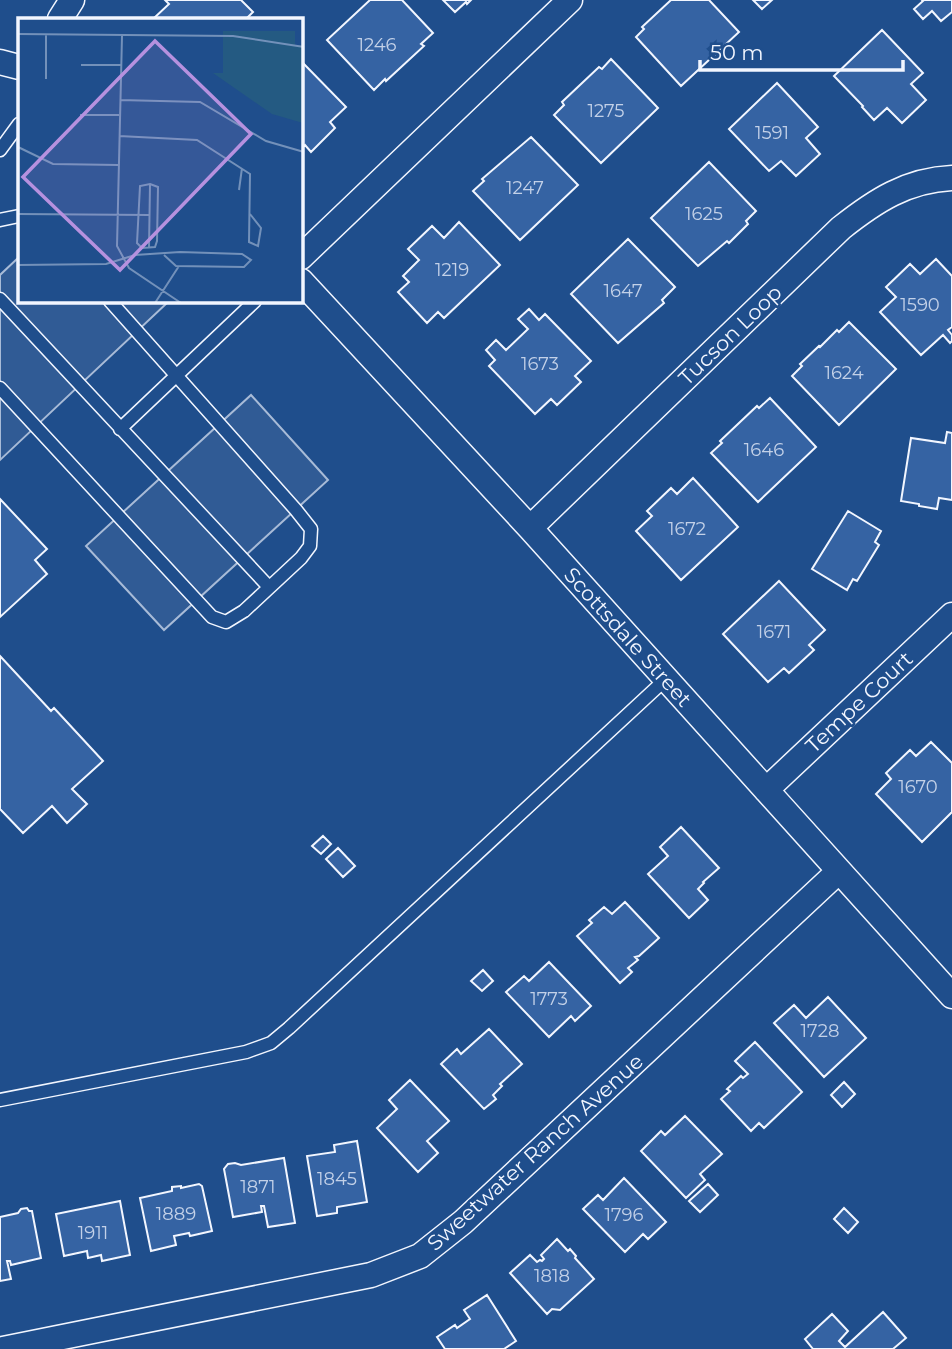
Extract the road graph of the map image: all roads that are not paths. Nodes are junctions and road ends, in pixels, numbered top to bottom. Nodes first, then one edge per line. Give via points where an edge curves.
1 (72, 0) edge
2 (570, 0) edge
3 (61, 18) edge
4 (0, 62) edge
5 (18, 66) edge
6 (18, 125) edge
7 (0, 150) edge
8 (952, 178) edge
9 (18, 216) edge
10 (0, 220) edge
11 (303, 255) edge
12 (303, 283) edge
13 (0, 299) edge
14 (112, 303) edge
15 (253, 303) edge
16 (176, 375) junction
17 (0, 388) edge
18 (120, 429) junction
19 (530, 528) junction
20 (269, 587) junction
21 (952, 615) edge
22 (666, 679) junction
23 (766, 790) junction
24 (839, 871) junction
25 (952, 996) edge
26 (0, 1100) edge
27 (4, 1349) edge

1 - 3 street
2 - 11 street
4 - 5 street
6 - 7 lane
8 - 19 street, Tucson Loop via 907,186 841,228
9 - 10 lane
12 - 19 street, Scottsdale Street
13 - 18 lane
14 - 16 lane
15 - 16 lane
16 - 18 lane
16 - 20 lane via 311,530 310,546
17 - 20 lane via 212,617 226,622
18 - 20 lane
19 - 22 street, Scottsdale Street
21 - 23 street, Tempe Court
22 - 23 street, Scottsdale Street
22 - 26 lane via 271,1042 246,1052
23 - 24 street, Scottsdale Street
24 - 25 street, Scottsdale Street
24 - 27 street, Sweetwater Ranch Avenue via 463,1222 420,1256 371,1275

